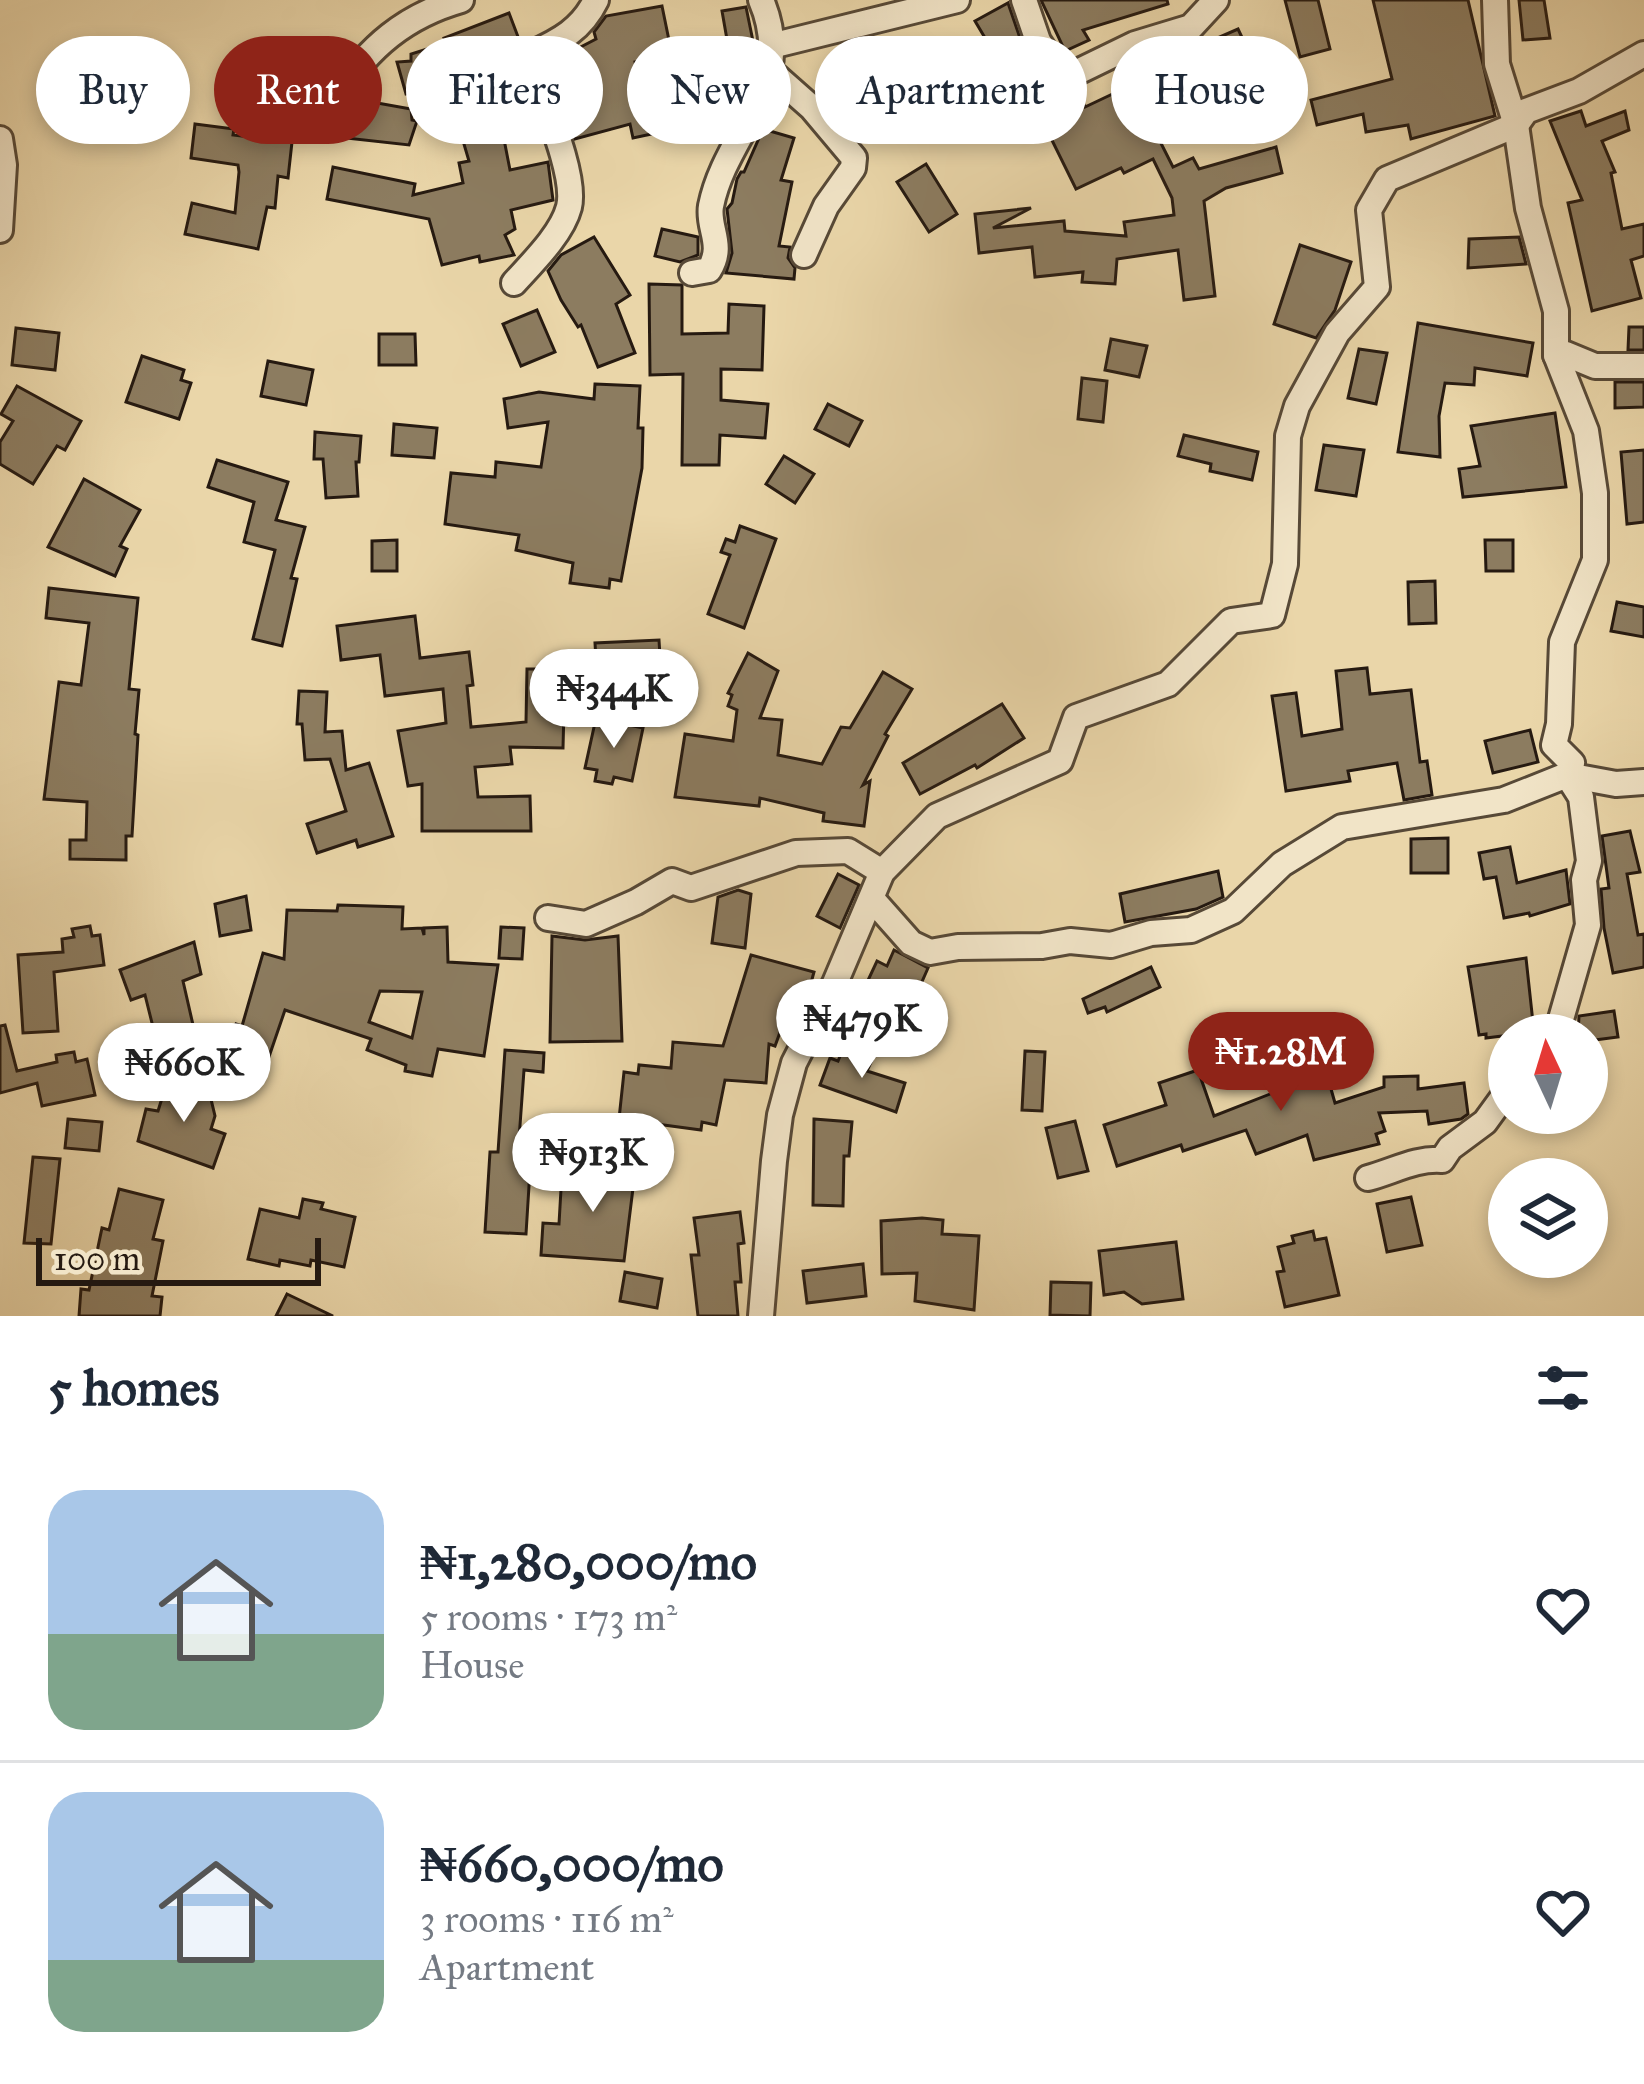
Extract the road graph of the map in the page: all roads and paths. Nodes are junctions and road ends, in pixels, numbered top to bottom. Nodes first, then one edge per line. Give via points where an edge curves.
1 (460, 0) edge
2 (596, 0) edge
3 (761, 0) edge
4 (957, 0) edge
5 (1024, 0) edge
6 (1216, 0) edge
7 (1495, 0) edge
8 (767, 36) edge
9 (382, 39) edge
10 (791, 51) edge
11 (1644, 54) edge
12 (791, 83) edge
13 (1516, 124) junction
14 (0, 139) edge
15 (738, 144) edge
16 (0, 230) edge
17 (804, 255) dead end
18 (692, 273) dead end
19 (514, 283) dead end
20 (1556, 355) junction
21 (1644, 366) edge
22 (1567, 775) junction
23 (1644, 782) edge
24 (882, 872) junction
25 (872, 899) junction
26 (548, 918) dead end
27 (1562, 1014) edge
28 (1488, 1118) edge
29 (1368, 1178) dead end
30 (761, 1316) edge

1 - 9 street
2 - 19 street via 568,36 531,54 571,201
3 - 8 street
4 - 10 street
5 - 6 street via 1063,79 1191,27
7 - 13 street via 1497,64
11 - 13 street via 1526,111
12 - 17 street via 854,158
13 - 20 street via 1556,311
13 - 24 street via 1387,179 1369,210 1377,287 1337,333 1288,436 1285,564 1272,615 1231,621 1168,684 1076,717 1060,761 937,816
14 - 16 street
15 - 18 street via 710,211 714,262
20 - 21 street via 1595,366
20 - 22 street via 1586,431 1596,515 1595,560 1562,642 1554,746 1572,763
22 - 23 street
22 - 25 street via 1504,800 1342,827 1282,864 1233,911 1191,930 1112,945 1070,940 930,952 911,943
22 - 27 street via 1580,796 1588,925
24 - 25 street
24 - 26 street via 848,851 796,854 691,887 672,880 586,924
25 - 30 street via 794,1063 780,1115
28 - 29 street via 1442,1160

